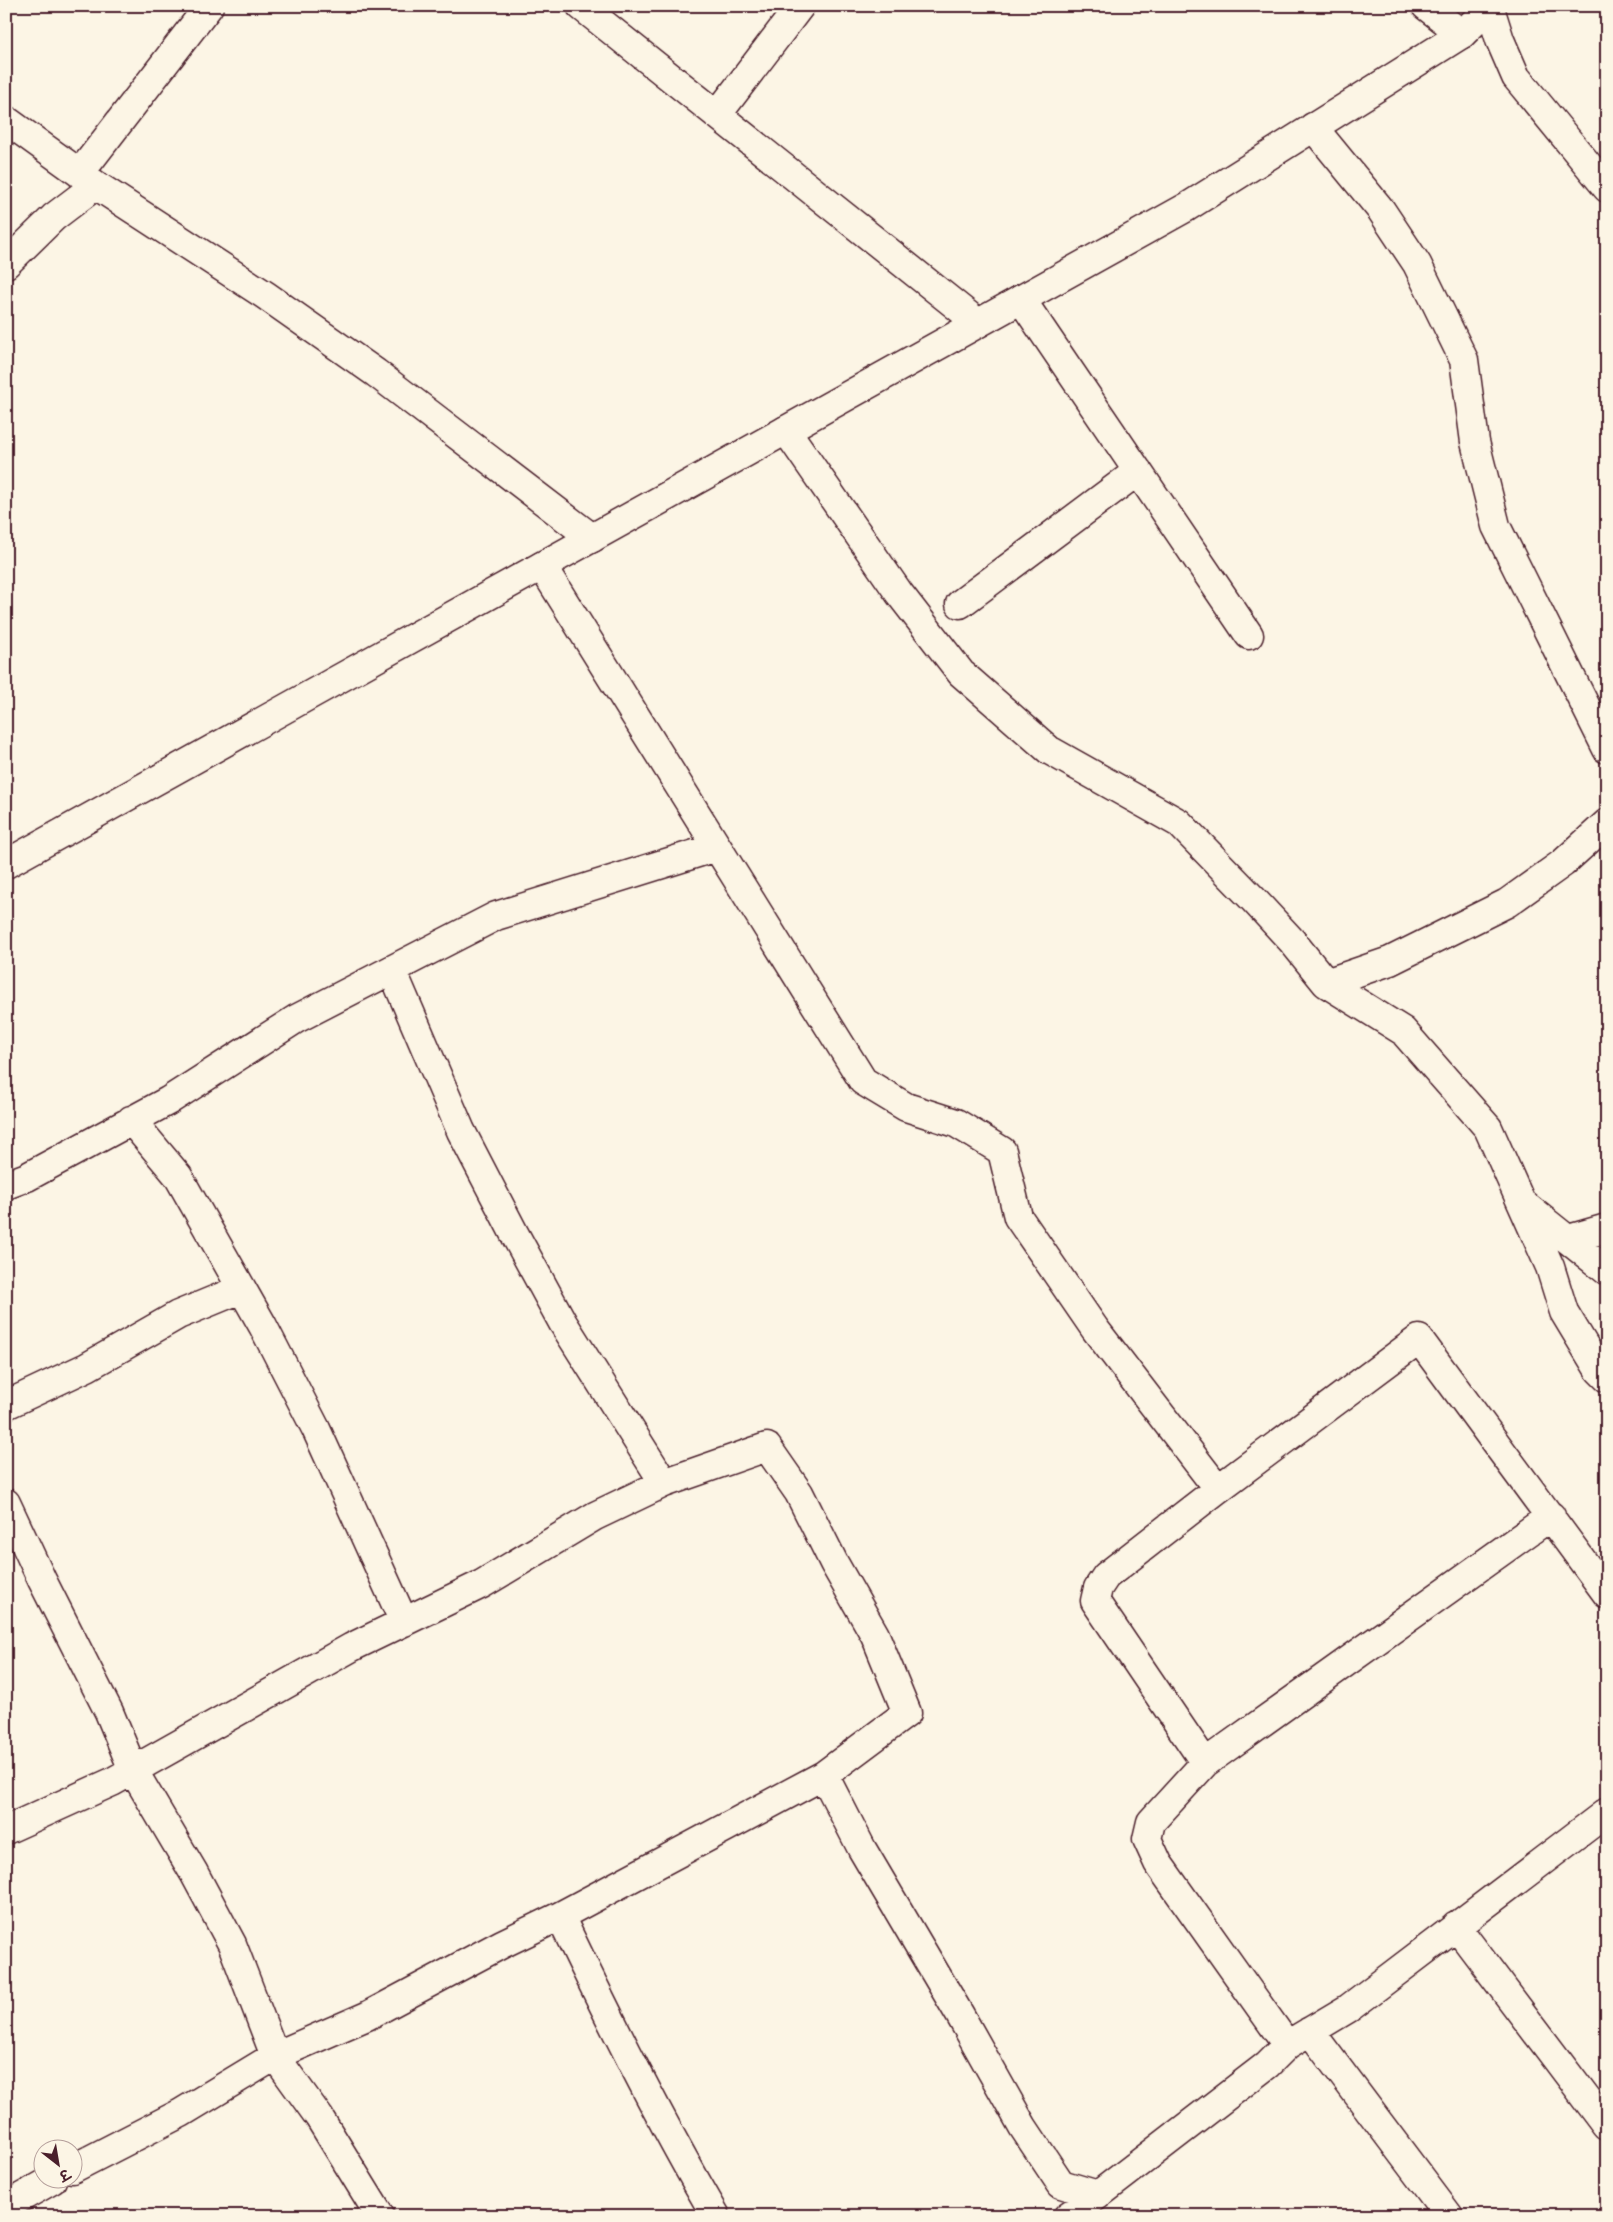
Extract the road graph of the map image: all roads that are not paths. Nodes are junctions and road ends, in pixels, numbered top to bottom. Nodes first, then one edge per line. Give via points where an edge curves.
1 (208, 6) edge
2 (581, 6) edge
3 (800, 6) edge
4 (1426, 6) edge
5 (1491, 7) edge
6 (1462, 34) junction
7 (717, 115) junction
8 (6, 120) edge
9 (1313, 127) junction
10 (88, 179) junction
11 (1607, 188) edge
12 (6, 264) edge
13 (1021, 299) junction
14 (978, 323) junction
15 (786, 430) junction
16 (1138, 471) junction
17 (592, 538) junction
18 (542, 566) junction
19 (960, 604) dead end
20 (1249, 635) dead end
21 (1607, 749) edge
22 (1607, 823) edge
23 (717, 847) junction
24 (6, 864) edge
25 (392, 970) junction
26 (1326, 983) junction
27 (131, 1120) junction
28 (6, 1185) edge
29 (1520, 1201) junction
30 (1607, 1228) edge
31 (1569, 1239) junction
32 (1607, 1271) edge
33 (241, 1289) junction
34 (1607, 1378) edge
35 (6, 1405) edge
36 (664, 1483) junction
37 (1218, 1489) junction
38 (6, 1503) edge
39 (1551, 1516) junction
40 (1607, 1594) edge
41 (404, 1622) junction
42 (1205, 1763) junction
43 (133, 1770) junction
44 (824, 1776) junction
45 (1607, 1812) edge
46 (6, 1830) edge
47 (560, 1916) junction
48 (1456, 1926) junction
49 (1310, 2031) junction
50 (1287, 2045) junction
51 (275, 2056) junction
52 (1607, 2126) edge
53 (82, 2164) edge
54 (34, 2190) edge
55 (1098, 2195) junction
56 (6, 2206) edge
57 (380, 2216) edge
58 (716, 2216) edge
59 (1068, 2216) edge
60 (1449, 2216) edge

1 - 10 street
2 - 7 street
3 - 7 street
4 - 6 street
5 - 6 street
5 - 11 street via 1500,40 1516,77
6 - 9 street
7 - 14 street
8 - 10 street
9 - 13 street via 1187,207
9 - 21 street via 1381,210 1417,264 1464,360 1475,442 1496,526
10 - 12 street via 54,218
10 - 17 street via 265,295 376,373
13 - 14 street
13 - 16 street
14 - 15 street
15 - 17 street
15 - 26 street via 894,586 961,673 1049,750 1179,823 1254,899
16 - 19 street
16 - 20 street
17 - 18 street
18 - 23 street
18 - 24 street
22 - 26 street via 1563,863 1507,903 1390,961
23 - 25 street via 496,916
23 - 37 street via 863,1081 906,1107 956,1123 1002,1152 1018,1217 1094,1329
25 - 27 street via 296,1019 168,1101
25 - 36 street via 461,1131 514,1233 563,1323
26 - 29 street via 1403,1031 1488,1128
27 - 28 street via 27,1177
27 - 33 street via 178,1176
29 - 31 street
29 - 34 street via 1550,1267 1564,1312
30 - 31 street
31 - 32 street
33 - 35 street via 178,1315 86,1367
33 - 41 street via 316,1429
36 - 41 street via 595,1516 482,1584
36 - 44 street via 767,1447 799,1493 875,1635 907,1713
37 - 39 street via 1419,1339
37 - 42 street via 1106,1576 1095,1601
38 - 43 street via 109,1712
39 - 40 street
39 - 42 street
41 - 43 street via 352,1647
42 - 50 street via 1151,1822 1147,1839 1158,1863
43 - 46 street
43 - 51 street via 232,1944
44 - 47 street
44 - 55 street via 862,1849 1023,2127 1061,2184
45 - 48 street
47 - 51 street via 367,2016
47 - 58 street via 619,2036
48 - 49 street via 1349,2008
48 - 52 street
49 - 50 street
49 - 60 street
50 - 55 street via 1267,2065
51 - 53 street via 181,2113
51 - 57 street via 319,2117
54 - 56 street
55 - 59 street

